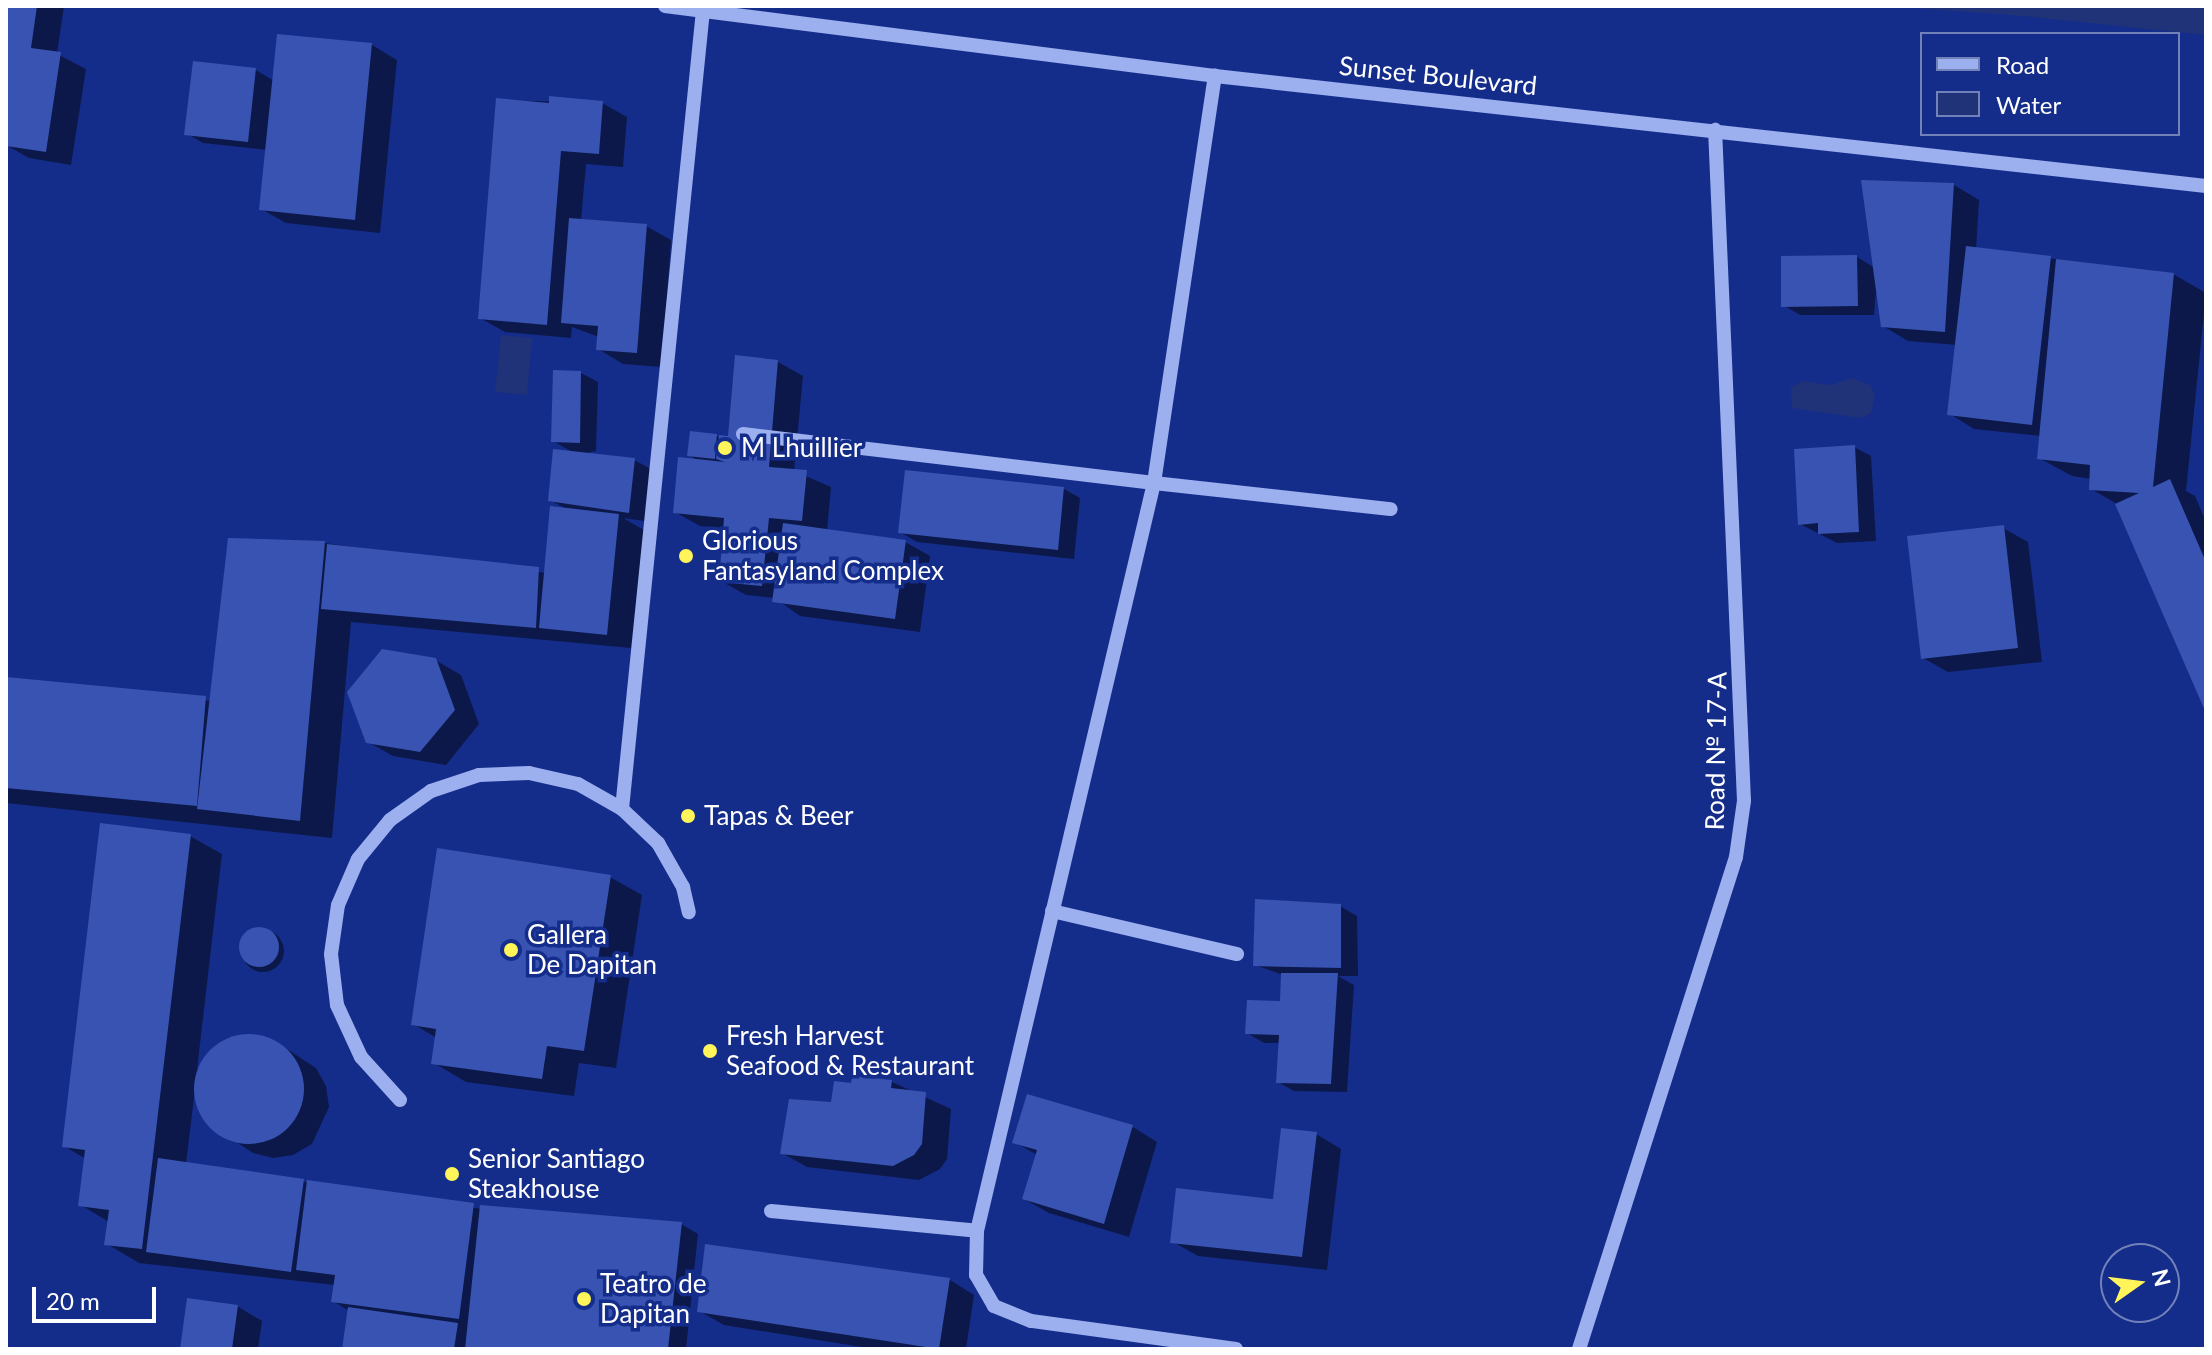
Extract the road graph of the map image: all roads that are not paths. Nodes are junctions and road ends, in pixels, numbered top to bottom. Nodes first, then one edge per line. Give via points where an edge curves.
1 (665, 6) edge
2 (703, 10) junction
3 (1215, 76) junction
4 (1715, 130) junction
5 (2206, 186) edge
6 (743, 434) dead end
7 (1154, 483) junction
8 (1391, 509) dead end
9 (622, 809) junction
10 (1052, 911) junction
11 (689, 912) dead end
12 (1237, 954) dead end
13 (400, 1100) dead end
14 (771, 1211) dead end
15 (977, 1231) junction
16 (1236, 1349) edge
17 (1579, 1349) edge

1 - 2 street, Sunset Boulevard
2 - 3 street, Sunset Boulevard
2 - 9 street
3 - 4 street, Sunset Boulevard
3 - 7 street
4 - 5 street, Sunset Boulevard
4 - 17 street, Road № 17-A via 1744,801 1736,857
6 - 7 street
7 - 8 street
7 - 10 street
9 - 11 street via 658,843 683,887
9 - 13 street via 578,784 529,773 479,775 431,791 390,820 358,859 336,917 331,954 337,1005 361,1057
10 - 12 street
10 - 15 street
14 - 15 street
15 - 16 street via 976,1275 994,1306 1031,1321

